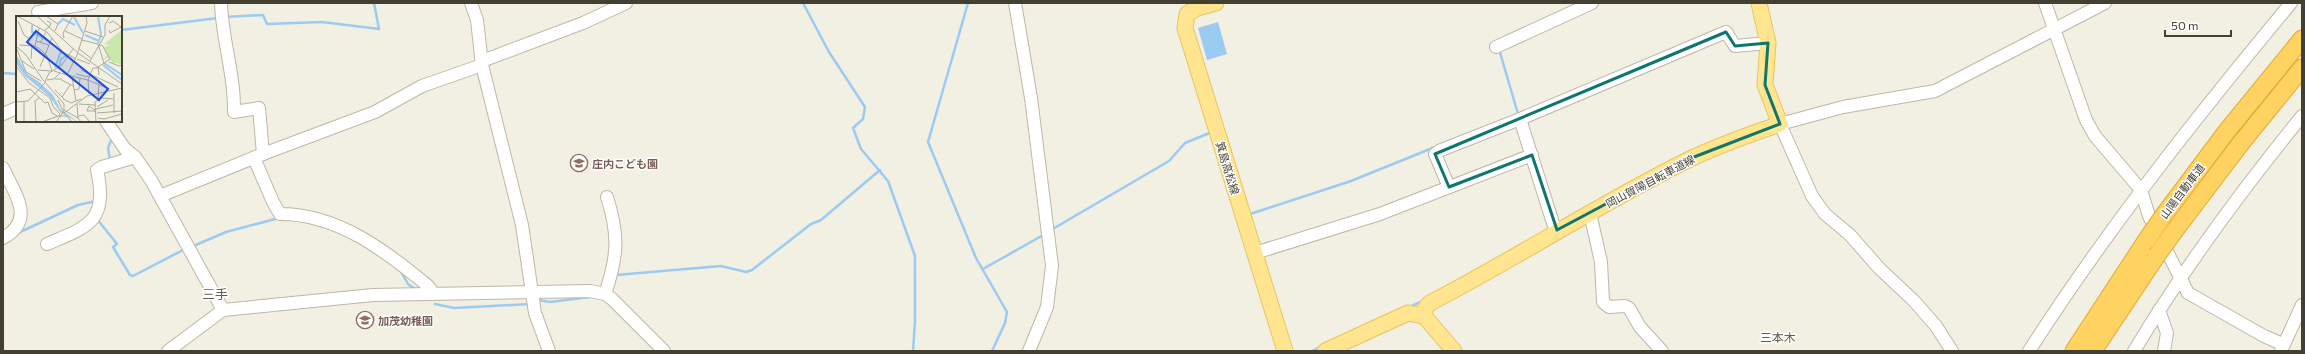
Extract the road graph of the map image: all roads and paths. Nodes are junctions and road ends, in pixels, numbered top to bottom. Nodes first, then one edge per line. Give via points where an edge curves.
1 (92, 3) edge
2 (221, 3) edge
3 (471, 3) edge
4 (626, 3) edge
5 (1015, 3) edge
6 (1216, 3) edge
7 (1592, 3) edge
8 (1759, 3) edge
9 (2044, 3) edge
10 (2105, 3) edge
11 (2291, 3) edge
12 (38, 11) edge
13 (2052, 29) junction
14 (2302, 39) edge
15 (1768, 43) junction
16 (1498, 46) dead end
17 (483, 61) junction
18 (2302, 68) edge
19 (16, 108) edge
20 (3, 114) edge
21 (2302, 116) edge
22 (1520, 119) junction
23 (1779, 121) junction
24 (107, 122) edge
25 (2302, 132) edge
26 (2288, 133) junction
27 (1532, 155) junction
28 (259, 156) junction
29 (135, 157) junction
30 (3, 168) edge
31 (1449, 187) junction
32 (2141, 190) junction
33 (160, 196) junction
34 (607, 197) dead end
35 (1590, 213) junction
36 (1556, 228) junction
37 (3, 238) edge
38 (47, 244) dead end
39 (1255, 252) junction
40 (2180, 277) junction
41 (600, 293) junction
42 (434, 294) junction
43 (533, 300) junction
44 (2302, 305) edge
45 (223, 310) junction
46 (2159, 310) junction
47 (1424, 316) junction
48 (2299, 323) edge
49 (2282, 348) edge
50 (171, 350) edge
51 (549, 351) edge
52 (664, 351) edge
53 (1029, 351) edge
54 (1285, 351) edge
55 (1325, 351) edge
56 (1454, 351) edge
57 (1662, 351) edge
58 (1952, 351) edge
59 (2029, 351) edge
60 (2074, 351) edge
61 (2093, 351) edge
62 (2134, 351) edge
63 (2164, 351) edge

1 - 12 street
2 - 28 street via 221,17 230,60 234,112 259,108
3 - 17 street via 477,20
4 - 17 street via 583,23
5 - 53 street via 1031,98 1052,266 1049,297 1042,324
6 - 39 main road, 箕島高松線 via 1187,14 1185,28
7 - 16 street
8 - 15 main road
9 - 13 street
10 - 13 street
11 - 32 street via 2210,100
13 - 23 street via 1935,91
13 - 32 street via 2086,120 2095,136
14 - 60 highway, 山陽自動車道, bridge via 2227,131 2164,215
15 - 22 street via 1735,46 1726,32
15 - 23 main road via 1765,85
17 - 28 street via 422,86 375,112
17 - 43 street via 522,225
18 - 61 highway, 山陽自動車道, bridge via 2175,230
19 - 20 street
21 - 26 street
22 - 27 street
22 - 31 street via 1435,154
23 - 35 main road, 岡山賀陽自転車道線 via 1694,157
23 - 58 street via 1818,207 1850,235 1879,268 1914,300 1936,326
24 - 29 street via 125,149
25 - 26 street
26 - 40 street
27 - 31 street
27 - 36 street
28 - 33 street
28 - 42 street via 273,202 280,214 301,214 361,236 416,275
29 - 33 street
29 - 38 street via 97,170 100,190 96,216 90,224
30 - 37 street via 22,217 16,229
31 - 39 street via 1380,214
32 - 40 street via 2149,216
32 - 59 street via 2096,250
33 - 45 street
34 - 41 street via 615,222 615,266
35 - 36 main road, 岡山賀陽自転車道線
35 - 57 street via 1601,262 1603,302 1609,307 1629,308 1640,327
36 - 47 main road, 岡山賀陽自転車道線 via 1481,276 1430,303
39 - 54 main road, 箕島高松線
40 - 46 street
40 - 49 street via 2188,293
41 - 43 street
41 - 52 street
42 - 43 street
42 - 45 street via 373,295
43 - 51 street via 540,330
44 - 48 street
45 - 50 street
46 - 62 street
46 - 63 street via 2168,332
47 - 55 main road via 1408,313
47 - 56 main road
48 - 49 street

